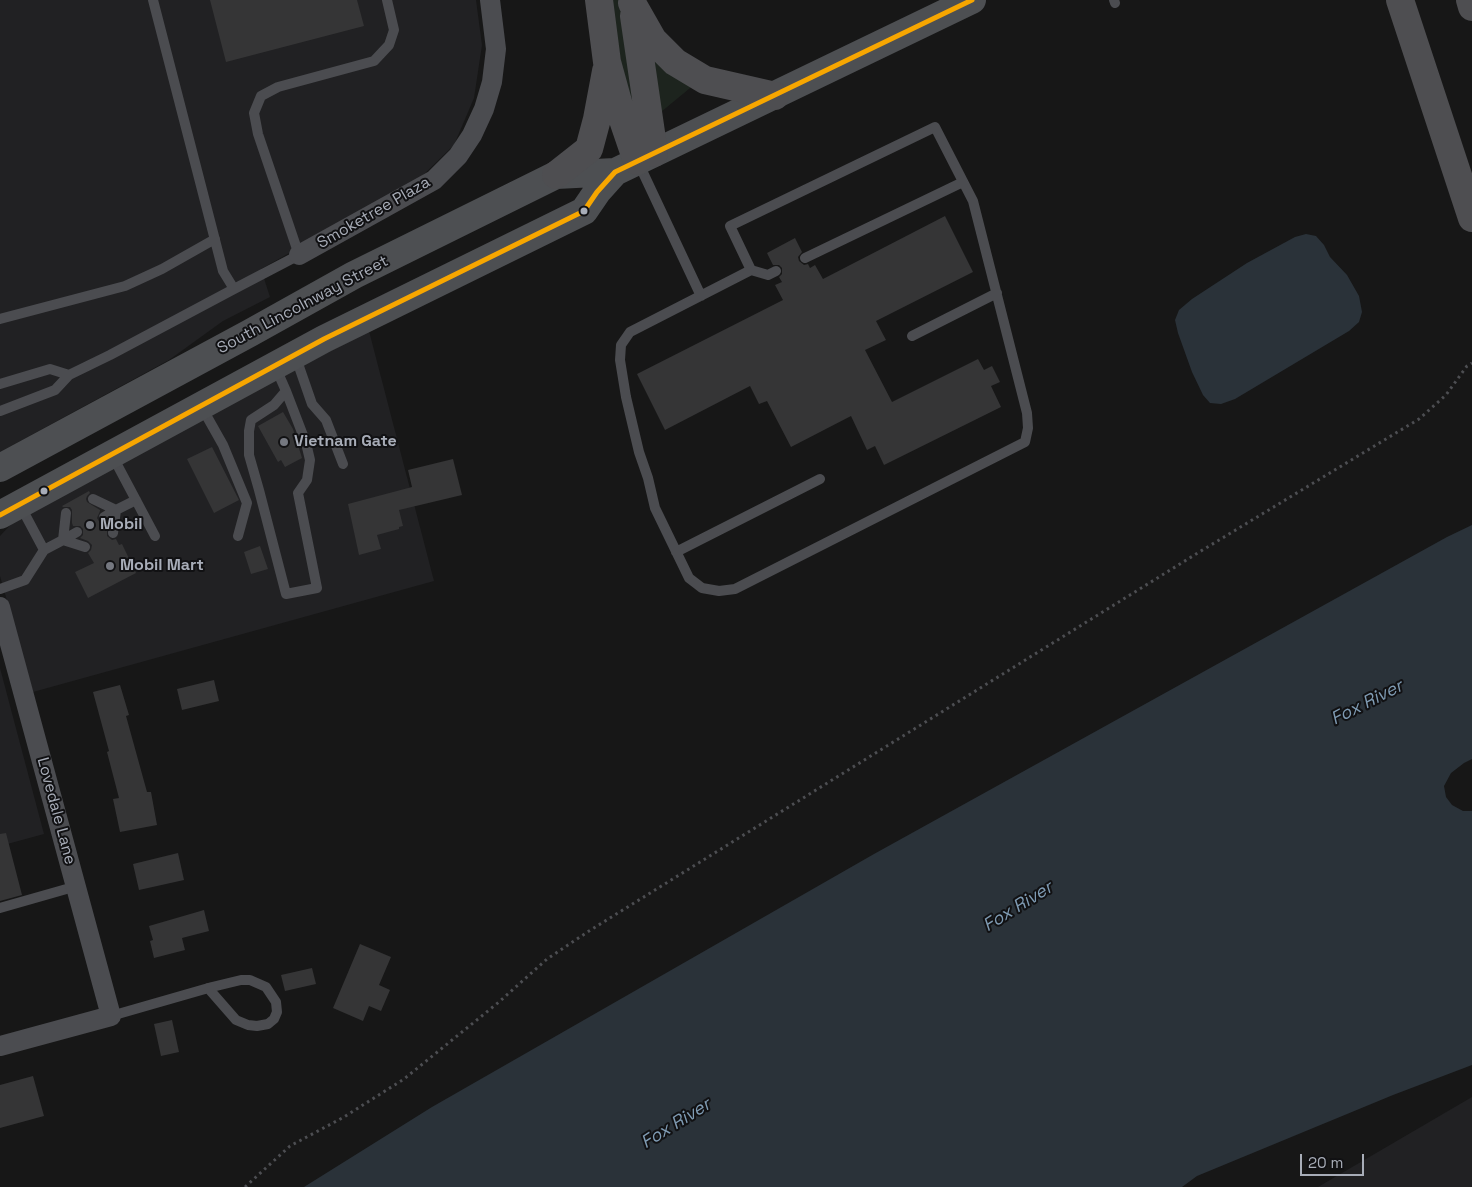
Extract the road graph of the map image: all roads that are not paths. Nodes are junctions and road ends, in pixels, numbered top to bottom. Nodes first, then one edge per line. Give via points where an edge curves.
1 (153, 0) edge
2 (387, 0) edge
3 (490, 0) edge
4 (599, 0) edge
5 (972, 0) edge
6 (1400, 0) edge
7 (1470, 0) edge
8 (632, 2) edge
9 (1472, 7) edge
10 (607, 62) junction
11 (775, 96) junction
12 (636, 162) junction
13 (556, 174) junction
14 (964, 182) junction
15 (1472, 218) edge
16 (215, 239) junction
17 (299, 255) junction
18 (805, 258) dead end
19 (751, 270) junction
20 (776, 272) dead end
21 (234, 289) junction
22 (996, 293) junction
23 (701, 296) junction
24 (0, 319) edge
25 (912, 336) dead end
26 (284, 359) junction
27 (69, 375) junction
28 (0, 384) edge
29 (286, 391) junction
30 (200, 405) junction
31 (0, 411) edge
32 (112, 454) junction
33 (342, 464) dead end
34 (0, 468) edge
35 (820, 479) dead end
36 (93, 498) dead end
37 (136, 500) junction
38 (10, 510) edge
39 (116, 510) junction
40 (66, 513) dead end
41 (104, 517) dead end
42 (77, 532) dead end
43 (113, 533) dead end
44 (155, 536) dead end
45 (238, 536) dead end
46 (63, 540) junction
47 (85, 547) dead end
48 (44, 550) junction
49 (676, 552) junction
50 (0, 589) edge
51 (0, 607) edge
52 (77, 886) junction
53 (0, 908) edge
54 (208, 988) junction
55 (111, 1016) junction
56 (0, 1046) edge

1 - 16 lane
2 - 17 lane via 394,30 388,45 374,61 278,87 261,96 254,113 258,134
3 - 17 street, Smoketree Plaza via 496,49 492,82 484,109 458,156 434,180
4 - 10 highway
5 - 11 main road, South Lincolnway Street
6 - 15 highway
7 - 9 highway
8 - 11 highway via 654,40 675,62 705,80
8 - 12 highway
10 - 12 highway
10 - 13 highway via 589,149
11 - 12 main road, South Lincolnway Street
12 - 13 main road, South Lincolnway Street
12 - 23 lane
12 - 26 main road, South Lincolnway Street via 597,192 584,211
13 - 34 main road, South Lincolnway Street via 354,275
14 - 18 lane
14 - 19 lane via 935,127 730,226
14 - 22 lane via 973,201
16 - 21 lane via 223,271
16 - 24 lane via 125,286
17 - 21 lane
19 - 20 lane via 768,275
19 - 23 lane
21 - 27 lane
22 - 25 lane
22 - 49 lane via 1027,413 1025,442 735,589 702,588 689,578
23 - 49 lane via 630,332 620,345 626,397 639,452 655,508
26 - 29 lane
26 - 30 main road, South Lincolnway Street
26 - 33 lane via 326,420
27 - 28 lane via 50,369
27 - 31 lane via 55,390
29 - 29 lane via 274,405 251,420 248,432 249,455 286,594 317,588 298,493 307,480 310,460
30 - 32 main road, South Lincolnway Street
30 - 45 lane via 223,445 247,503
32 - 37 lane
32 - 38 main road, South Lincolnway Street
35 - 49 lane
36 - 39 lane
37 - 39 lane
37 - 44 lane
38 - 48 lane
39 - 41 lane
39 - 43 lane
40 - 46 lane
42 - 46 lane
46 - 47 lane
46 - 48 lane
48 - 50 lane via 25,580
51 - 52 street, Lovedale Lane
52 - 53 lane
52 - 55 street, Lovedale Lane
54 - 54 lane via 250,980 266,987 276,1002 277,1012 268,1024 248,1025 236,1020
54 - 55 lane
55 - 56 street

